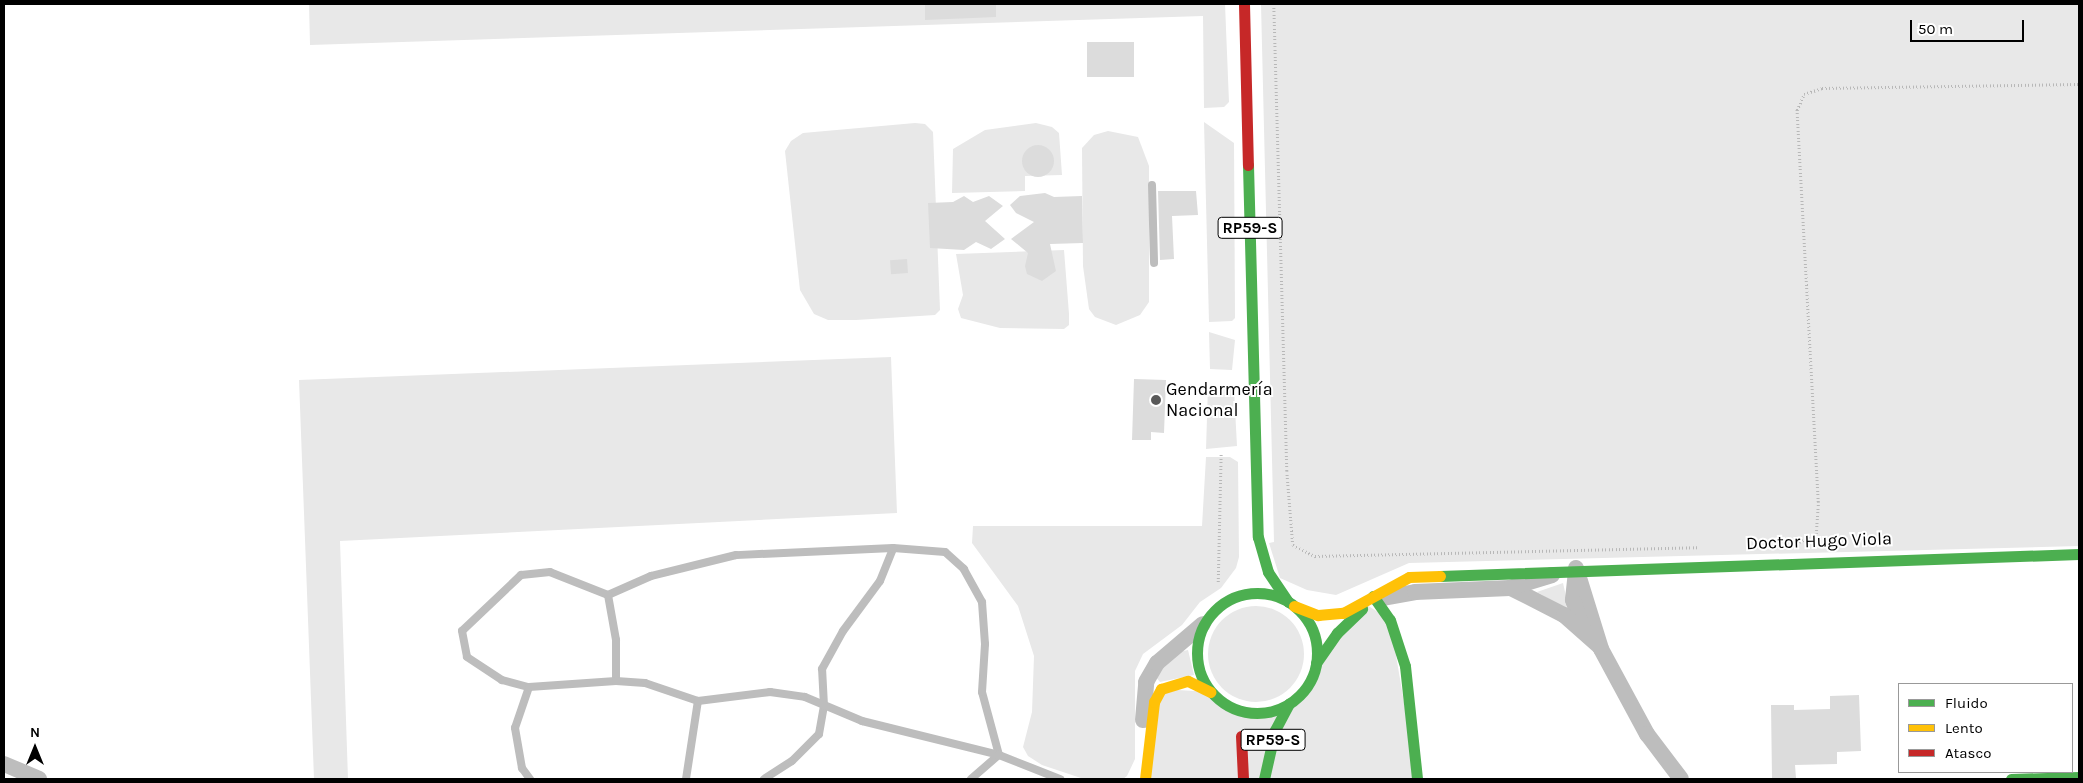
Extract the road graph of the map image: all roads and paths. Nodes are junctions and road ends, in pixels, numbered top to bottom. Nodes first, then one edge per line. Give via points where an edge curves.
1 (1244, 4) edge
2 (1274, 4) edge
3 (2079, 84) edge
4 (1152, 185) dead end
5 (1154, 263) dead end
6 (1221, 453) dead end
7 (1258, 537) junction
8 (1709, 547) dead end
9 (1788, 547) dead end
10 (893, 548) junction
11 (2079, 554) edge
12 (1251, 568) dead end
13 (1576, 568) junction
14 (1559, 569) junction
15 (1247, 580) dead end
16 (1218, 582) dead end
17 (1510, 588) junction
18 (608, 595) junction
19 (1240, 595) junction
20 (1375, 598) junction
21 (1291, 604) junction
22 (1204, 624) junction
23 (1583, 629) junction
24 (1601, 648) junction
25 (1316, 663) junction
26 (616, 680) junction
27 (529, 687) junction
28 (1211, 692) junction
29 (698, 701) junction
30 (1223, 704) junction
31 (1289, 704) junction
32 (824, 706) junction
33 (1237, 727) junction
34 (1147, 743) junction
35 (999, 755) junction
36 (4, 764) edge
37 (2079, 777) edge
38 (39, 779) edge
39 (530, 779) edge
40 (686, 779) edge
41 (764, 779) edge
42 (971, 779) edge
43 (1060, 779) edge
44 (1145, 779) edge
45 (1243, 779) edge
46 (1257, 779) edge
47 (1264, 779) edge
48 (1417, 779) edge
49 (1681, 779) edge
50 (2012, 779) edge

1 - 7 main road, RP59-S
2 - 8 path via 1287,471 1293,544 1314,556
3 - 9 path via 1822,88 1804,94 1797,110 1818,502 1816,534
4 - 5 lane
6 - 16 path
7 - 12 main road, RP59-S
7 - 21 main road, RP59-S via 1268,572
10 - 18 lane via 736,555 651,576
10 - 32 lane via 880,581 843,631 822,669
10 - 35 lane via 945,552 964,570 982,602 985,644 982,692
11 - 13 main road, Doctor Hugo Viola
13 - 14 main road, Doctor Hugo Viola
13 - 23 street via 1573,600
13 - 24 street
14 - 17 street, Doctor Hugo Viola via 1540,582
14 - 20 main road, Doctor Hugo Viola via 1409,576
15 - 19 main road
17 - 20 street, Doctor Hugo Viola via 1415,592
17 - 23 street via 1548,604
18 - 26 lane via 616,640
18 - 27 lane via 580,587 550,572 521,575 462,631 467,657 502,680
19 - 21 main road via 1265,594
19 - 22 main road via 1219,606
20 - 21 main road, Doctor Hugo Viola via 1331,615 1318,615
20 - 25 main road, Doctor Hugo Viola via 1347,622
20 - 48 main road via 1390,620 1405,666
21 - 25 main road via 1313,632
22 - 28 main road via 1198,638 1198,667
22 - 34 street via 1157,663 1146,682 1143,719
23 - 24 street
24 - 49 street via 1648,734
25 - 31 main road via 1306,686
26 - 27 lane
26 - 29 lane via 644,683
27 - 39 lane via 515,728 522,768
28 - 30 main road
28 - 34 main road via 1188,681 1161,689 1154,702
29 - 32 lane via 770,692 805,697
29 - 40 lane
30 - 31 main road via 1256,714
30 - 33 main road, RP59-S
31 - 47 main road, RP59-S via 1275,730
32 - 35 lane via 862,721
32 - 41 lane via 819,734 792,761
33 - 45 main road
33 - 46 main road, RP59-S
34 - 44 main road
35 - 42 lane
35 - 43 lane
36 - 38 street
37 - 50 main road

